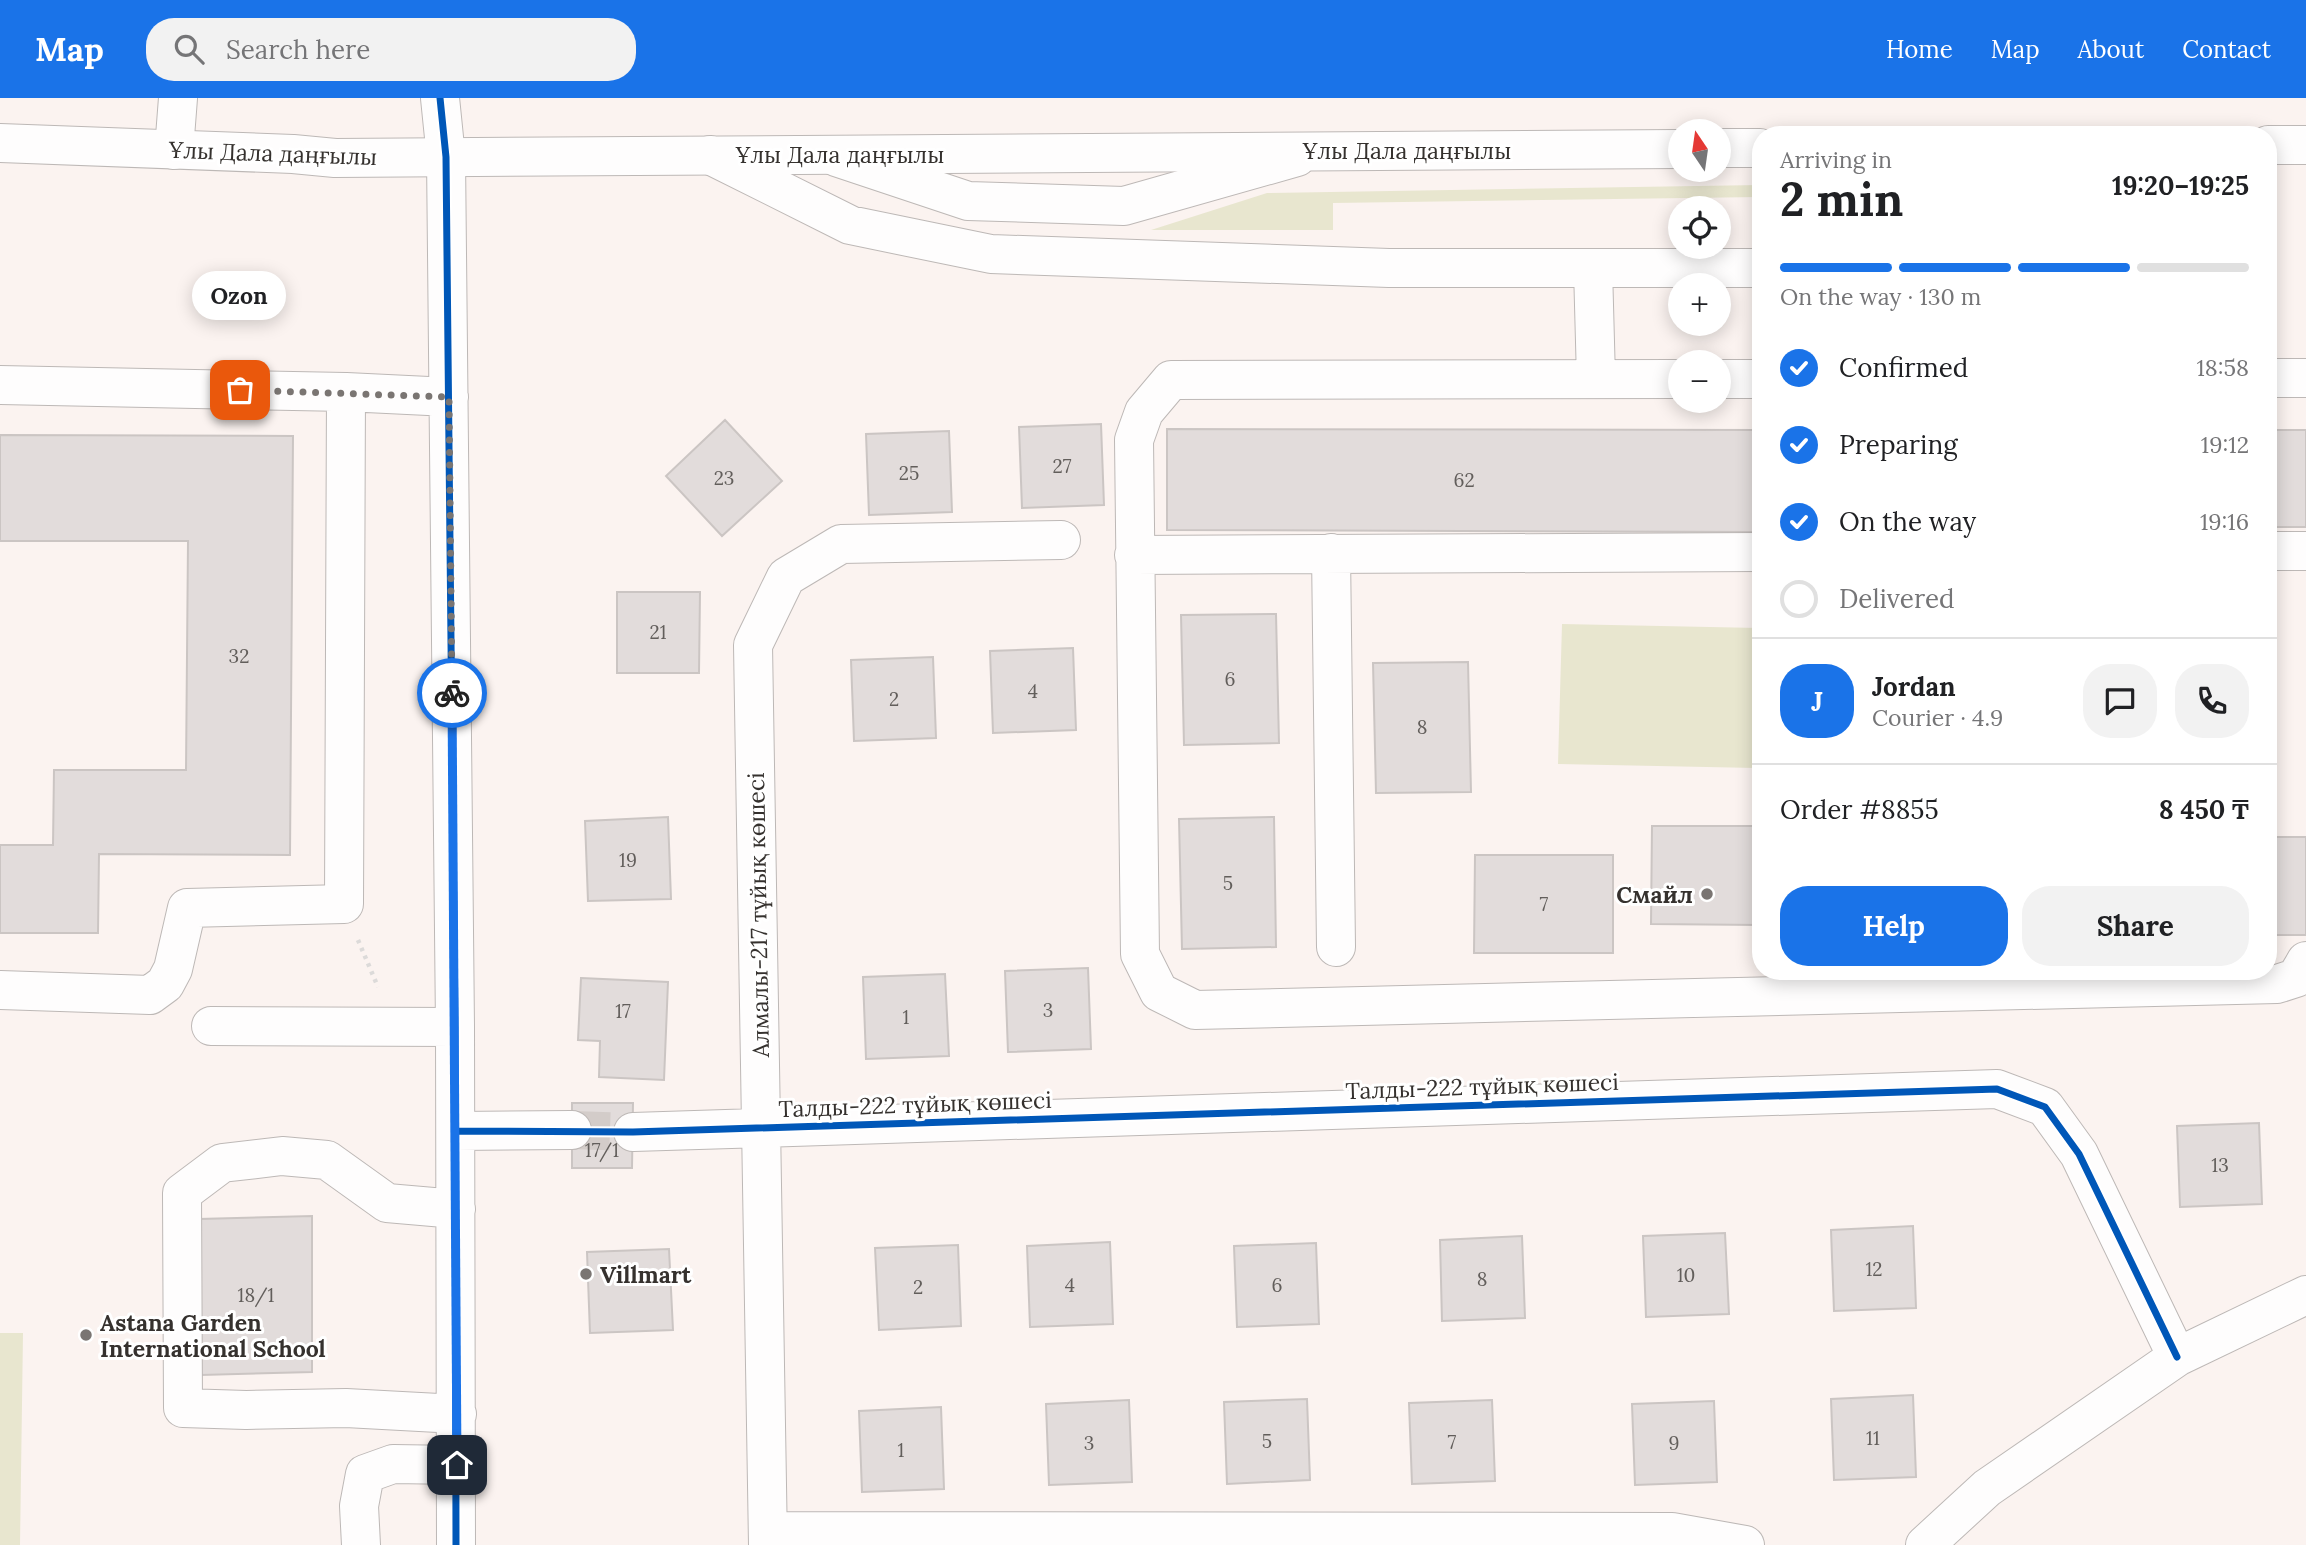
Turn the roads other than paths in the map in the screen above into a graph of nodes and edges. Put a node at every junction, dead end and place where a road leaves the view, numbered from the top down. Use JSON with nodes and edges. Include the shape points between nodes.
{"nodes":[{"id":1,"x":178,"y":98,"type":"edge"},
{"id":2,"x":440,"y":98,"type":"edge"},
{"id":3,"x":2277,"y":145,"type":"edge"},
{"id":4,"x":2306,"y":145,"type":"edge"},
{"id":5,"x":10,"y":147,"type":"edge"},
{"id":6,"x":1731,"y":148,"type":"edge"},
{"id":7,"x":1752,"y":148,"type":"edge"},
{"id":8,"x":1668,"y":149,"type":"edge"},
{"id":9,"x":174,"y":150,"type":"junction"},
{"id":10,"x":1320,"y":151,"type":"junction"},
{"id":11,"x":827,"y":154,"type":"junction"},
{"id":12,"x":710,"y":155,"type":"junction"},
{"id":13,"x":446,"y":157,"type":"junction"},
{"id":14,"x":1593,"y":268,"type":"junction"},
{"id":15,"x":1752,"y":268,"type":"edge"},
{"id":16,"x":2277,"y":378,"type":"edge"},
{"id":17,"x":2306,"y":378,"type":"edge"},
{"id":18,"x":1596,"y":379,"type":"junction"},
{"id":19,"x":1668,"y":379,"type":"edge"},
{"id":20,"x":1731,"y":379,"type":"edge"},
{"id":21,"x":1752,"y":379,"type":"edge"},
{"id":22,"x":0,"y":385,"type":"edge"},
{"id":23,"x":346,"y":393,"type":"junction"},
{"id":24,"x":449,"y":397,"type":"junction"},
{"id":25,"x":1061,"y":540,"type":"dead end"},
{"id":26,"x":2277,"y":551,"type":"edge"},
{"id":27,"x":2306,"y":551,"type":"edge"},
{"id":28,"x":1752,"y":552,"type":"edge"},
{"id":29,"x":1331,"y":553,"type":"junction"},
{"id":30,"x":1134,"y":555,"type":"junction"},
{"id":31,"x":1336,"y":947,"type":"dead end"},
{"id":32,"x":2306,"y":961,"type":"edge"},
{"id":33,"x":0,"y":990,"type":"edge"},
{"id":34,"x":211,"y":1026,"type":"dead end"},
{"id":35,"x":455,"y":1027,"type":"junction"},
{"id":36,"x":762,"y":1128,"type":"junction"},
{"id":37,"x":572,"y":1130,"type":"tunnel mouth"},
{"id":38,"x":456,"y":1131,"type":"junction"},
{"id":39,"x":633,"y":1132,"type":"tunnel mouth"},
{"id":40,"x":456,"y":1209,"type":"junction"},
{"id":41,"x":2306,"y":1295,"type":"edge"},
{"id":42,"x":2177,"y":1357,"type":"junction"},
{"id":43,"x":457,"y":1414,"type":"junction"},
{"id":44,"x":457,"y":1465,"type":"junction"},
{"id":45,"x":768,"y":1538,"type":"edge"},
{"id":46,"x":361,"y":1545,"type":"edge"},
{"id":47,"x":456,"y":1545,"type":"edge"},
{"id":48,"x":1745,"y":1545,"type":"edge"},
{"id":49,"x":1925,"y":1545,"type":"edge"}],
"edges":[{"from":1,"to":9,"type":"street"},
{"from":2,"to":13,"type":"street"},
{"from":3,"to":4,"type":"street"},
{"from":5,"to":9,"type":"street","name":"Ұлы Дала даңғылы"},
{"from":6,"to":7,"type":"street"},
{"from":8,"to":10,"type":"street","name":"Ұлы Дала даңғылы"},
{"from":9,"to":13,"type":"street","name":"Ұлы Дала даңғылы","via":[[335,158]]},
{"from":10,"to":11,"type":"street","name":"Ұлы Дала даңғылы"},
{"from":10,"to":11,"type":"street","via":[[1124,206],[968,201]]},
{"from":11,"to":12,"type":"street","name":"Ұлы Дала даңғылы"},
{"from":12,"to":13,"type":"street","name":"Ұлы Дала даңғылы"},
{"from":12,"to":14,"type":"street","via":[[850,225],[991,254],[1389,268]]},
{"from":13,"to":24,"type":"street"},
{"from":14,"to":15,"type":"street"},
{"from":14,"to":18,"type":"street"},
{"from":16,"to":17,"type":"street"},
{"from":18,"to":19,"type":"street"},
{"from":18,"to":30,"type":"street","via":[[1171,380],[1144,412],[1134,440]]},
{"from":20,"to":21,"type":"street"},
{"from":22,"to":23,"type":"street"},
{"from":23,"to":24,"type":"street"},
{"from":23,"to":33,"type":"street","via":[[344,904],[187,908],[173,969],[150,995]]},
{"from":24,"to":35,"type":"street"},
{"from":25,"to":36,"type":"street","name":"Алмалы-217 тұйық көшесі","via":[[841,544],[786,577],[753,645]]},
{"from":26,"to":27,"type":"street"},
{"from":28,"to":29,"type":"street"},
{"from":29,"to":30,"type":"street"},
{"from":29,"to":31,"type":"street"},
{"from":30,"to":32,"type":"street","via":[[1140,954],[1159,992],[1195,1010],[2277,984],[2296,978]]},
{"from":34,"to":35,"type":"street"},
{"from":35,"to":38,"type":"street"},
{"from":36,"to":39,"type":"street","name":"Талды-222 тұйық көшесі"},
{"from":36,"to":42,"type":"street","name":"Талды-222 тұйық көшесі","via":[[1997,1089],[2045,1107],[2079,1154]]},
{"from":36,"to":45,"type":"street","name":"Алмалы-217 тұйық көшесі"},
{"from":37,"to":38,"type":"street"},
{"from":38,"to":40,"type":"street"},
{"from":40,"to":43,"type":"street"},
{"from":40,"to":43,"type":"street","via":[[387,1203],[327,1160],[282,1156],[222,1163],[183,1193],[183,1408],[346,1408]]},
{"from":41,"to":42,"type":"street"},
{"from":42,"to":49,"type":"street","via":[[1987,1488]]},
{"from":43,"to":44,"type":"street"},
{"from":44,"to":46,"type":"street","via":[[393,1464],[365,1474],[359,1506]]},
{"from":44,"to":47,"type":"street"},
{"from":45,"to":48,"type":"street","via":[[1672,1532]]}]}
